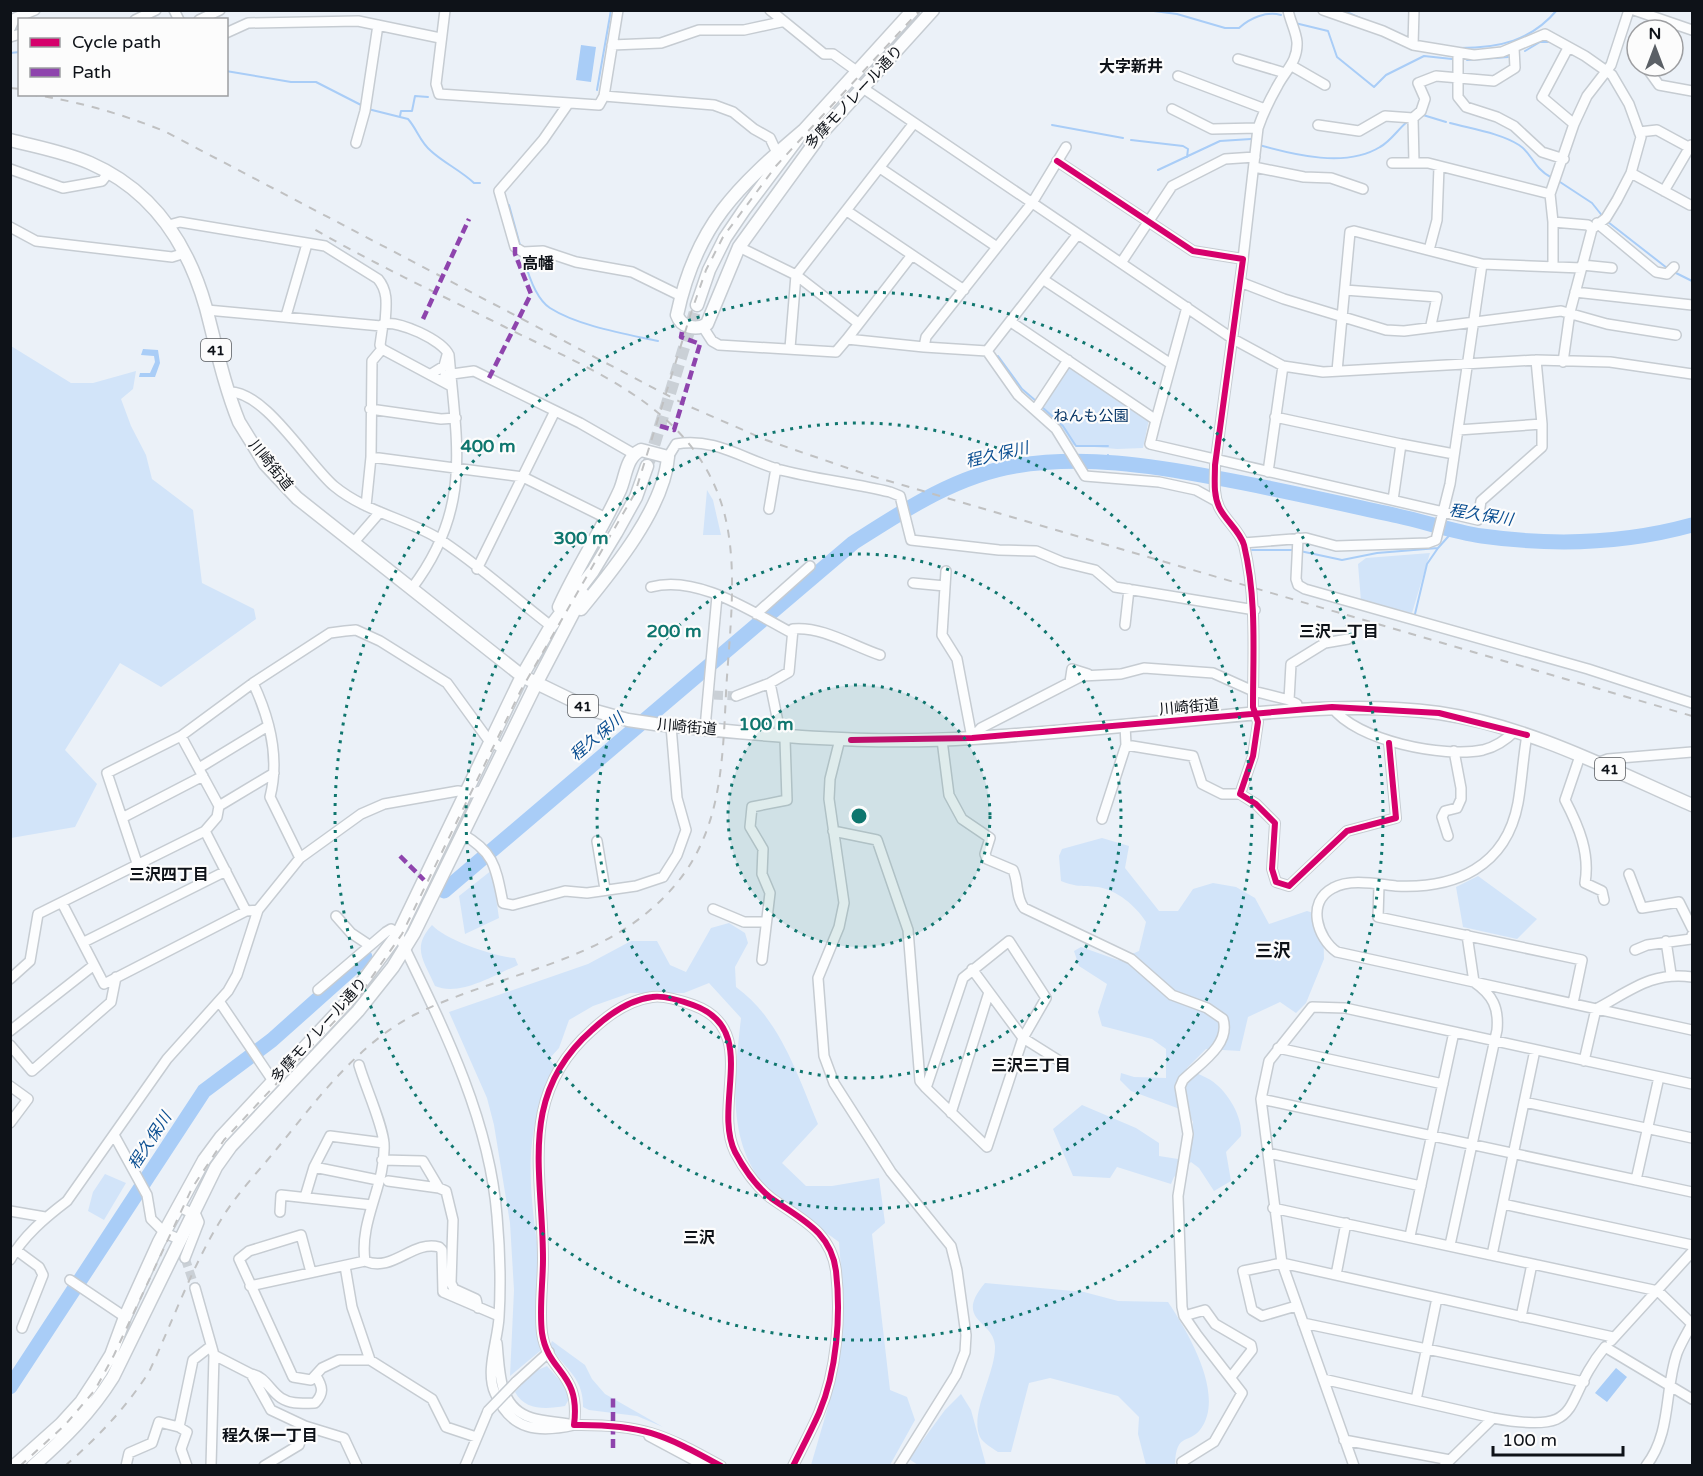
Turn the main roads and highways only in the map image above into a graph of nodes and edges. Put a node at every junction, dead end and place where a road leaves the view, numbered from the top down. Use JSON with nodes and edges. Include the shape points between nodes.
{"nodes":[{"id":1,"x":913,"y":10,"type":"edge"},
{"id":2,"x":933,"y":10,"type":"edge"},
{"id":3,"x":804,"y":130,"type":"junction"},
{"id":4,"x":10,"y":140,"type":"edge"},
{"id":5,"x":816,"y":141,"type":"junction"},
{"id":6,"x":770,"y":178,"type":"junction"},
{"id":7,"x":697,"y":305,"type":"tunnel mouth"},
{"id":8,"x":647,"y":466,"type":"tunnel mouth"},
{"id":9,"x":593,"y":571,"type":"junction"},
{"id":10,"x":551,"y":626,"type":"junction"},
{"id":11,"x":567,"y":626,"type":"junction"},
{"id":12,"x":522,"y":676,"type":"junction"},
{"id":13,"x":536,"y":684,"type":"junction"},
{"id":14,"x":1692,"y":805,"type":"edge"},
{"id":15,"x":14,"y":1466,"type":"edge"},
{"id":16,"x":33,"y":1466,"type":"edge"}],
"edges":[{"from":1,"to":3,"type":"main road","name":"多摩モノレール通り"},
{"from":2,"to":5,"type":"main road","name":"多摩モノレール通り"},
{"from":3,"to":5,"type":"main road","via":[[737,189],[718,215],[694,260],[676,315],[679,321],[695,328],[709,322],[739,247]]},
{"from":3,"to":6,"type":"main road","name":"多摩モノレール通り"},
{"from":4,"to":12,"type":"main road","name":"川崎街道","number":"41","via":[[70,156],[109,172],[143,196],[169,225],[185,253],[207,310],[228,392],[249,441],[277,477],[297,498]]},
{"from":5,"to":6,"type":"main road","name":"多摩モノレール通り"},
{"from":6,"to":7,"type":"main road","name":"多摩モノレール通り","via":[[725,238]]},
{"from":8,"to":9,"type":"main road","name":"多摩モノレール通り","via":[[636,497]]},
{"from":9,"to":10,"type":"main road","name":"多摩モノレール通り"},
{"from":9,"to":11,"type":"main road","name":"多摩モノレール通り"},
{"from":10,"to":11,"type":"main road","via":[[634,454],[646,450],[668,457],[652,506],[632,542]]},
{"from":10,"to":12,"type":"main road","name":"多摩モノレール通り"},
{"from":11,"to":13,"type":"main road","name":"多摩モノレール通り"},
{"from":12,"to":13,"type":"main road","name":"川崎街道","number":"41"},
{"from":12,"to":15,"type":"main road","name":"多摩モノレール通り","via":[[398,934],[348,1001],[220,1137],[165,1233],[111,1355],[81,1402]]},
{"from":13,"to":14,"type":"main road","name":"川崎街道","number":"41","via":[[592,710],[634,721],[840,740],[972,738],[1254,714],[1293,705],[1438,713],[1521,733]]},
{"from":13,"to":16,"type":"main road","name":"多摩モノレール通り","via":[[405,948],[357,1011],[231,1146],[192,1213],[123,1359],[103,1392],[74,1430]]}]}
